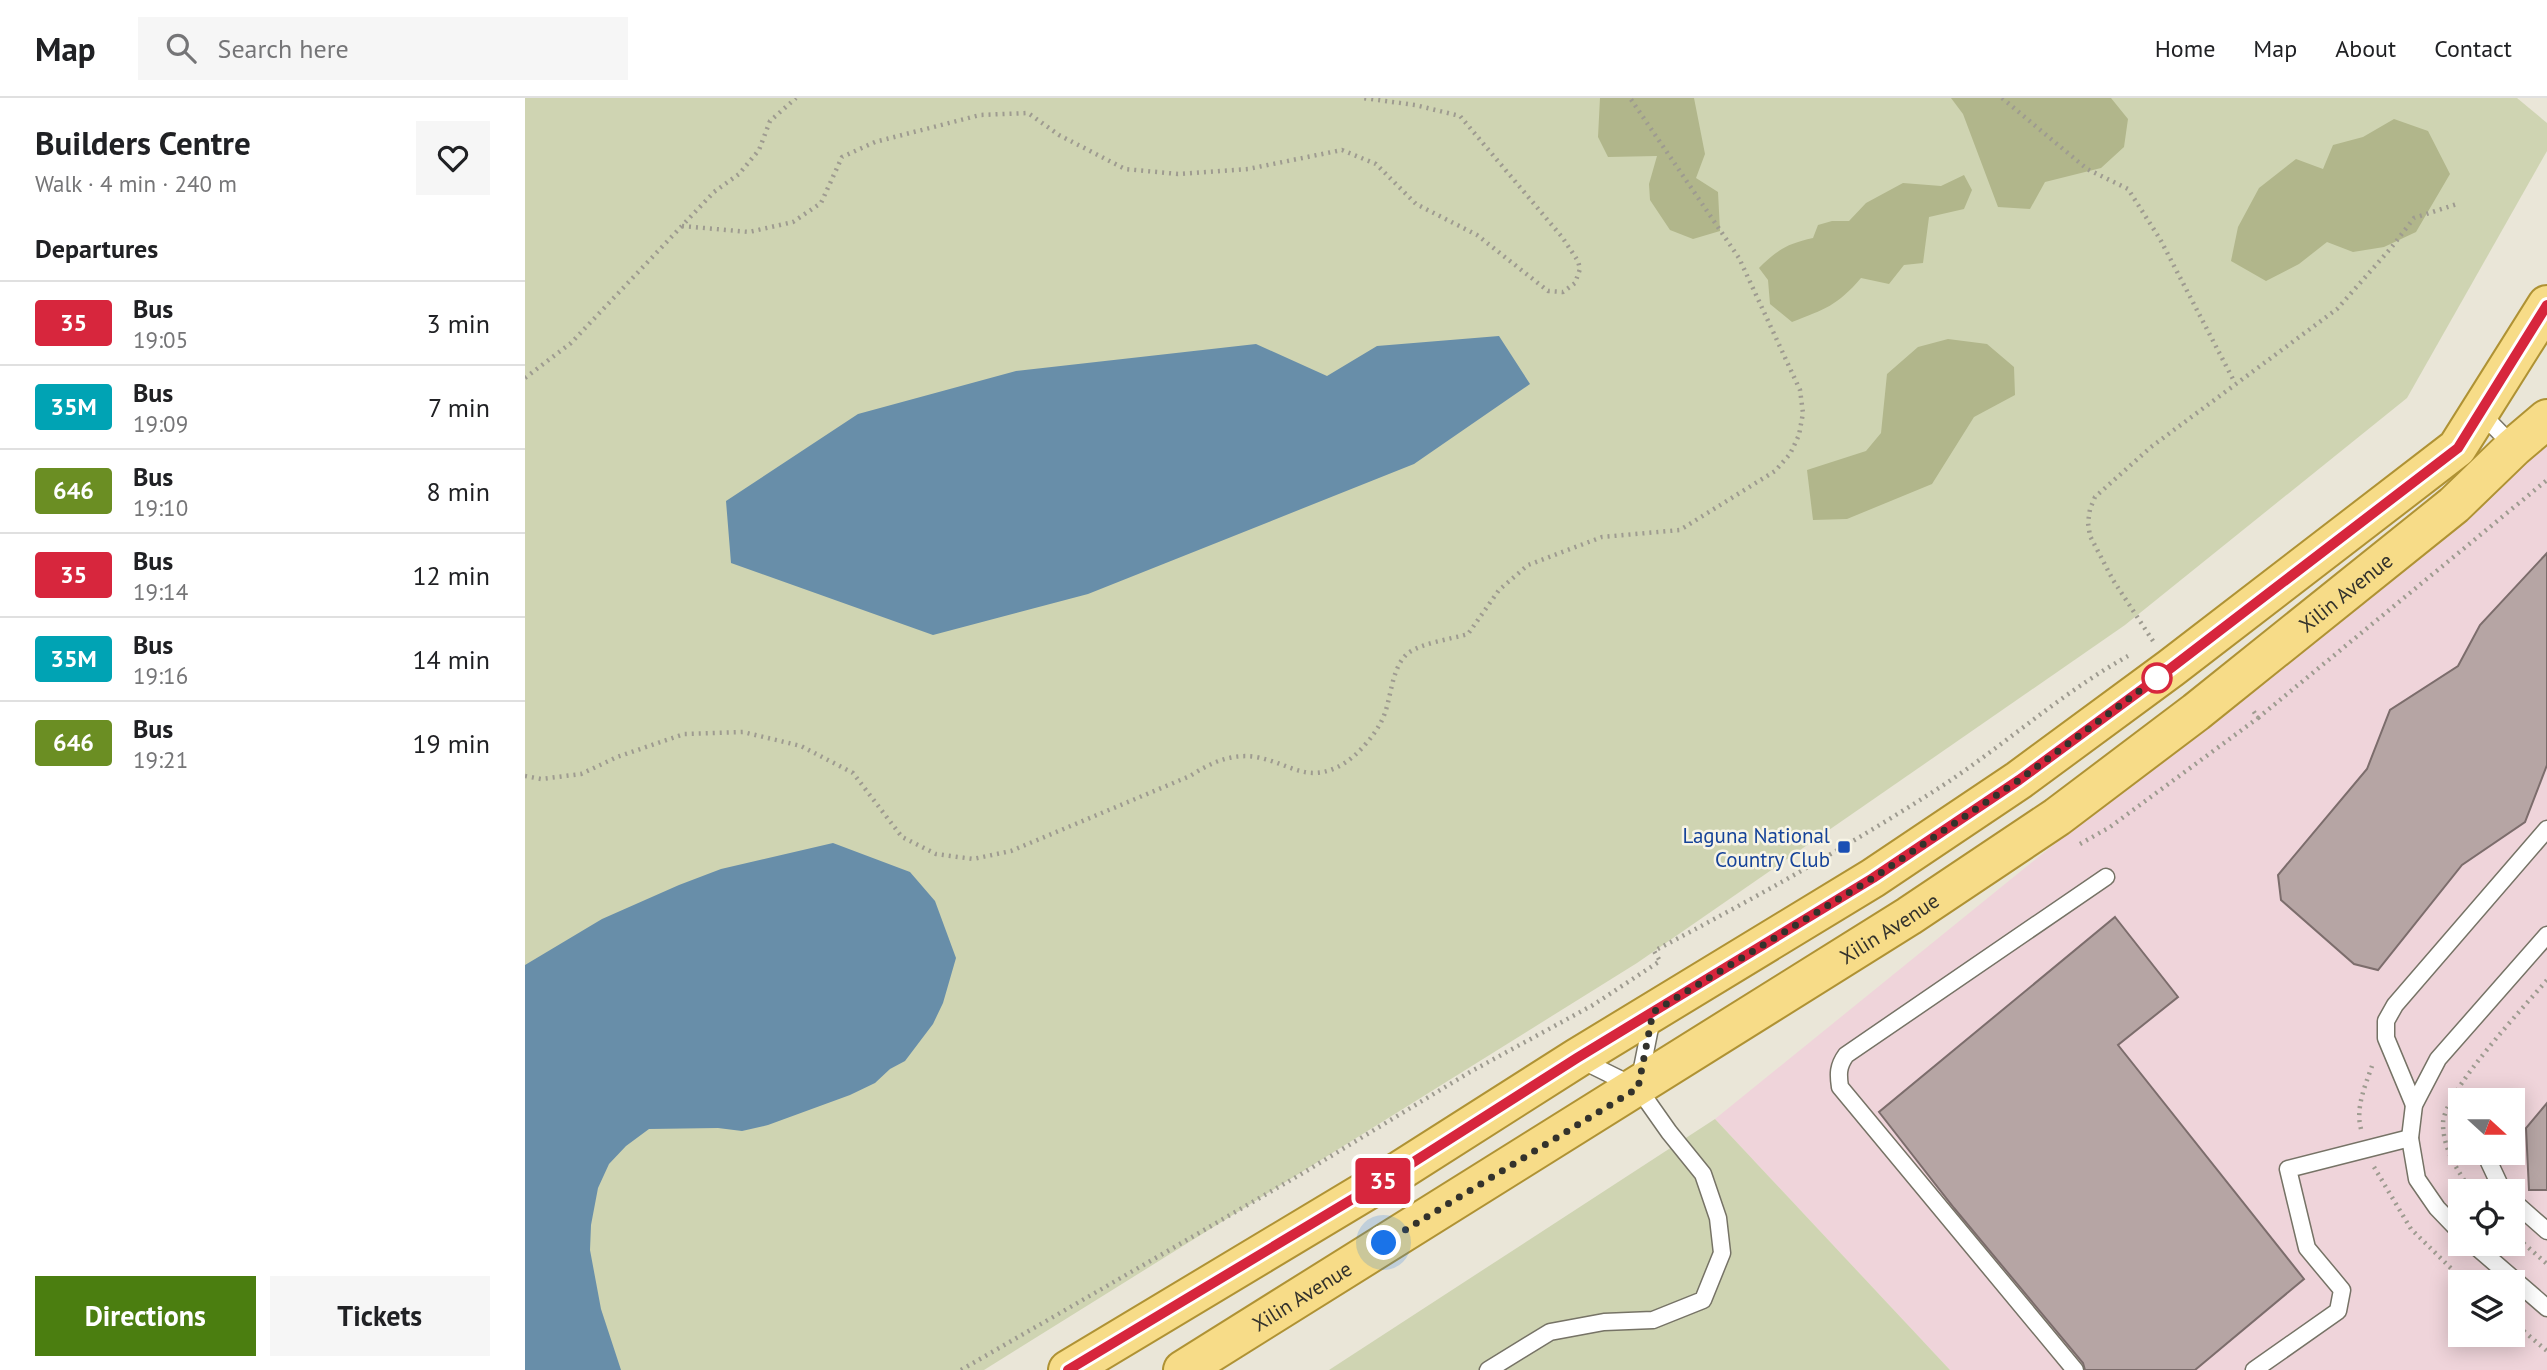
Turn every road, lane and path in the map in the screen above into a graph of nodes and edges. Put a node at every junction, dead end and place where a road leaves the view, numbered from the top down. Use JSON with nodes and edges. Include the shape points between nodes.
{"nodes":[{"id":1,"x":796,"y":98,"type":"edge"},
{"id":2,"x":1363,"y":98,"type":"edge"},
{"id":3,"x":1630,"y":98,"type":"edge"},
{"id":4,"x":2002,"y":98,"type":"edge"},
{"id":5,"x":2457,"y":204,"type":"dead end"},
{"id":6,"x":682,"y":226,"type":"junction"},
{"id":7,"x":2547,"y":305,"type":"edge"},
{"id":8,"x":525,"y":378,"type":"edge"},
{"id":9,"x":2235,"y":383,"type":"junction"},
{"id":10,"x":2481,"y":413,"type":"junction"},
{"id":11,"x":2547,"y":419,"type":"edge"},
{"id":12,"x":2514,"y":447,"type":"junction"},
{"id":13,"x":2547,"y":480,"type":"edge"},
{"id":14,"x":2155,"y":653,"type":"junction"},
{"id":15,"x":2131,"y":654,"type":"dead end"},
{"id":16,"x":2258,"y":718,"type":"dead end"},
{"id":17,"x":525,"y":776,"type":"edge"},
{"id":18,"x":2547,"y":829,"type":"edge"},
{"id":19,"x":2106,"y":877,"type":"dead end"},
{"id":20,"x":2547,"y":934,"type":"edge"},
{"id":21,"x":2547,"y":980,"type":"edge"},
{"id":22,"x":1653,"y":1012,"type":"junction"},
{"id":23,"x":1577,"y":1058,"type":"junction"},
{"id":24,"x":1638,"y":1088,"type":"junction"},
{"id":25,"x":2414,"y":1105,"type":"junction"},
{"id":26,"x":2410,"y":1138,"type":"junction"},
{"id":27,"x":2463,"y":1179,"type":"edge"},
{"id":28,"x":2525,"y":1212,"type":"edge"},
{"id":29,"x":2448,"y":1219,"type":"edge"},
{"id":30,"x":2547,"y":1231,"type":"edge"},
{"id":31,"x":2525,"y":1245,"type":"edge"},
{"id":32,"x":2487,"y":1256,"type":"edge"},
{"id":33,"x":2547,"y":1265,"type":"edge"},
{"id":34,"x":2547,"y":1308,"type":"edge"},
{"id":35,"x":2525,"y":1332,"type":"edge"},
{"id":36,"x":2547,"y":1351,"type":"edge"},
{"id":37,"x":961,"y":1370,"type":"edge"},
{"id":38,"x":1068,"y":1370,"type":"edge"},
{"id":39,"x":1183,"y":1370,"type":"edge"},
{"id":40,"x":1488,"y":1370,"type":"edge"},
{"id":41,"x":2075,"y":1370,"type":"edge"},
{"id":42,"x":2254,"y":1370,"type":"edge"}],
"edges":[{"from":1,"to":6,"type":"path","via":[[770,121],[759,150],[739,174],[714,191]]},
{"from":2,"to":6,"type":"path","via":[[1460,116],[1562,237],[1580,268],[1575,283],[1563,292],[1548,291],[1477,235],[1416,204],[1376,164],[1342,150],[1248,169],[1178,174],[1125,169],[1059,135],[1028,113],[980,115],[875,142],[842,157],[821,203],[793,222],[749,232]]},
{"from":3,"to":17,"type":"path","via":[[1739,258],[1800,390],[1803,413],[1799,435],[1775,471],[1680,530],[1602,537],[1528,565],[1499,590],[1468,634],[1407,654],[1382,720],[1345,763],[1310,773],[1254,757],[1231,757],[1011,851],[973,859],[936,854],[902,837],[853,773],[801,746],[744,732],[684,734],[581,774],[541,779]]},
{"from":4,"to":9,"type":"path","via":[[2087,169],[2128,189],[2160,239]]},
{"from":5,"to":9,"type":"path","via":[[2414,218],[2337,309]]},
{"from":6,"to":8,"type":"path","via":[[571,343]]},
{"from":7,"to":10,"type":"main road","name":"Xilin Avenue"},
{"from":9,"to":14,"type":"path","via":[[2151,447],[2095,497],[2090,509],[2090,536]]},
{"from":10,"to":12,"type":"lane"},
{"from":10,"to":14,"type":"main road","name":"Xilin Avenue","via":[[2458,448]]},
{"from":11,"to":12,"type":"main road","name":"Xilin Avenue"},
{"from":12,"to":24,"type":"main road","name":"Xilin Avenue","via":[[2444,513],[2057,817]]},
{"from":13,"to":16,"type":"path"},
{"from":14,"to":22,"type":"main road","name":"Xilin Avenue","via":[[2019,780],[1873,878]]},
{"from":15,"to":37,"type":"path","via":[[1867,833],[1654,951],[1661,961],[1593,1005]]},
{"from":18,"to":25,"type":"lane","via":[[2386,1021],[2386,1038]]},
{"from":19,"to":41,"type":"lane","via":[[1846,1055],[1838,1076],[1840,1087]]},
{"from":20,"to":25,"type":"lane","via":[[2438,1059]]},
{"from":21,"to":27,"type":"path","via":[[2463,1080],[2443,1122],[2451,1160]]},
{"from":22,"to":23,"type":"main road","name":"Xilin Avenue"},
{"from":22,"to":24,"type":"lane"},
{"from":23,"to":24,"type":"lane"},
{"from":23,"to":38,"type":"main road","name":"Xilin Avenue","via":[[1390,1177]]},
{"from":24,"to":39,"type":"main road","name":"Xilin Avenue"},
{"from":24,"to":40,"type":"lane","via":[[1703,1174],[1718,1218],[1722,1252],[1703,1300],[1653,1320],[1604,1322],[1550,1332]]},
{"from":25,"to":26,"type":"lane"},
{"from":26,"to":29,"type":"lane","via":[[2417,1179]]},
{"from":26,"to":42,"type":"lane","via":[[2288,1169],[2307,1248],[2342,1290],[2338,1311]]},
{"from":28,"to":30,"type":"lane"},
{"from":31,"to":33,"type":"path"},
{"from":32,"to":34,"type":"lane"},
{"from":35,"to":36,"type":"path"}]}
